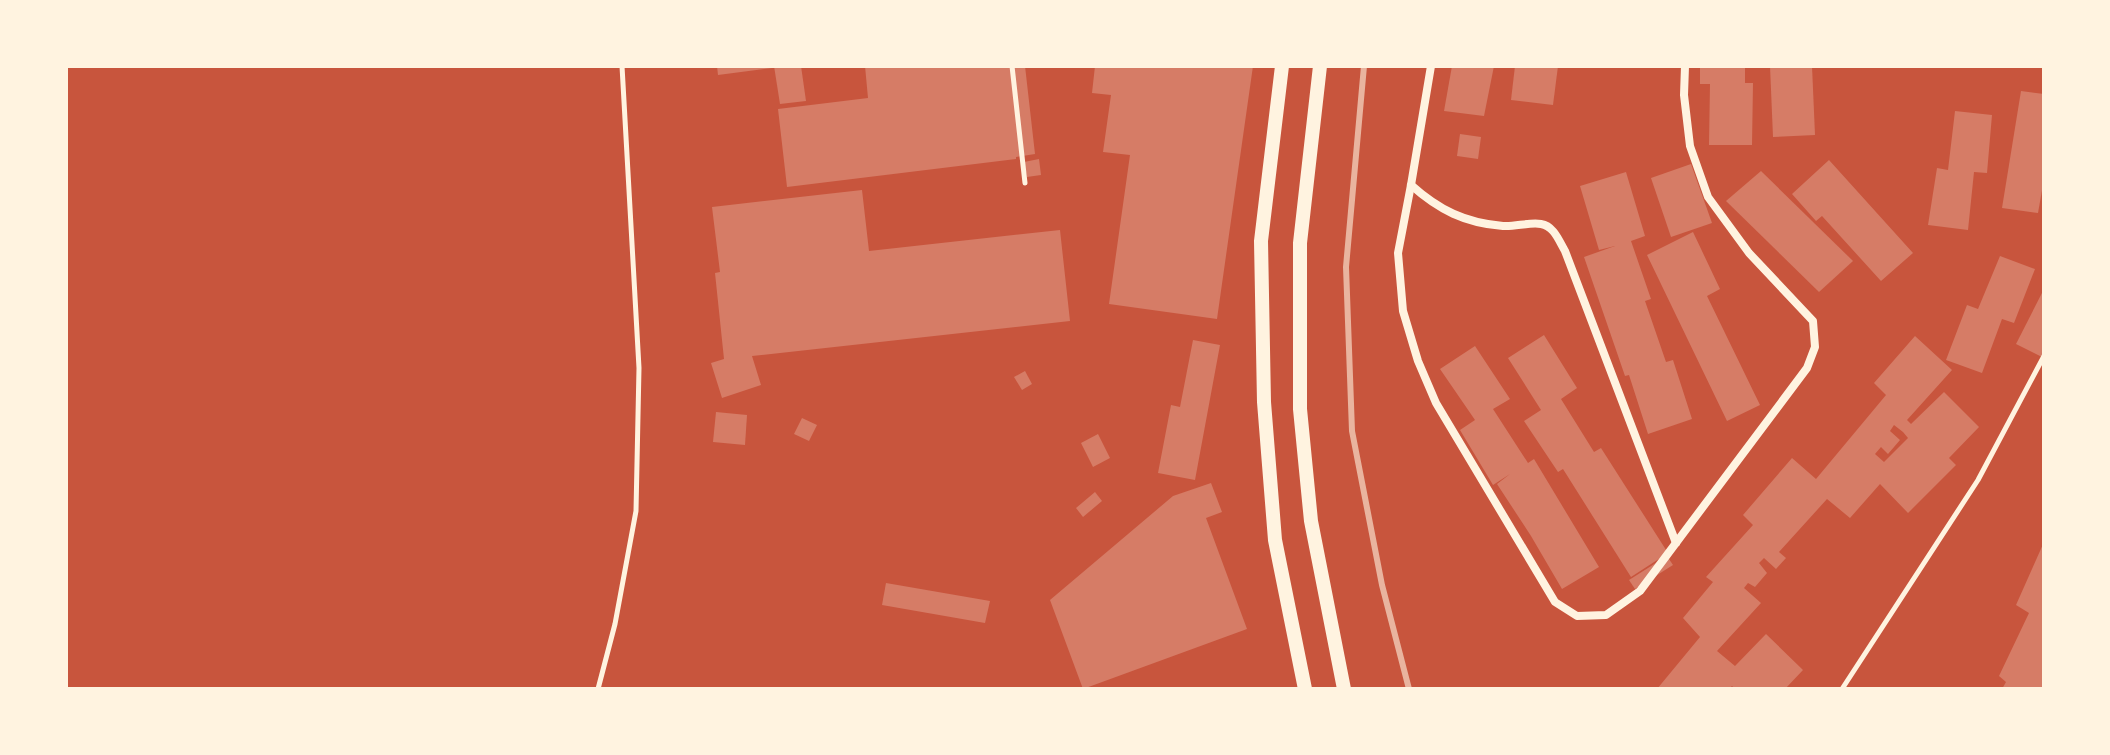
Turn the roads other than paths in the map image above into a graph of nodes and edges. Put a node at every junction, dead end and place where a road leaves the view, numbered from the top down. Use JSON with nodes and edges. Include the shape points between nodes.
{"nodes":[{"id":1,"x":622,"y":66,"type":"edge"},
{"id":2,"x":1012,"y":66,"type":"edge"},
{"id":3,"x":1282,"y":66,"type":"edge"},
{"id":4,"x":1320,"y":66,"type":"edge"},
{"id":5,"x":1431,"y":66,"type":"edge"},
{"id":6,"x":1685,"y":66,"type":"edge"},
{"id":7,"x":1025,"y":183,"type":"dead end"},
{"id":8,"x":1411,"y":185,"type":"junction"},
{"id":9,"x":2044,"y":356,"type":"edge"},
{"id":10,"x":1676,"y":543,"type":"junction"},
{"id":11,"x":598,"y":689,"type":"edge"},
{"id":12,"x":1305,"y":689,"type":"edge"},
{"id":13,"x":1344,"y":689,"type":"edge"},
{"id":14,"x":1842,"y":689,"type":"edge"}],
"edges":[{"from":1,"to":11,"type":"lane","via":[[639,368],[636,511]]},
{"from":2,"to":7,"type":"lane"},
{"from":3,"to":12,"type":"main road","via":[[1261,241],[1264,402],[1275,540]]},
{"from":4,"to":13,"type":"main road","via":[[1300,243],[1300,409],[1311,521]]},
{"from":5,"to":8,"type":"street"},
{"from":6,"to":10,"type":"street","via":[[1690,146],[1708,197],[1749,253],[1813,321],[1815,347],[1807,368]]},
{"from":8,"to":10,"type":"street","via":[[1449,213],[1473,221],[1504,227],[1541,224],[1554,231]]},
{"from":8,"to":10,"type":"street","via":[[1398,253],[1403,311],[1418,361],[1436,403],[1555,602],[1577,616],[1606,615],[1640,591]]},
{"from":9,"to":14,"type":"lane","via":[[1978,480]]}]}
